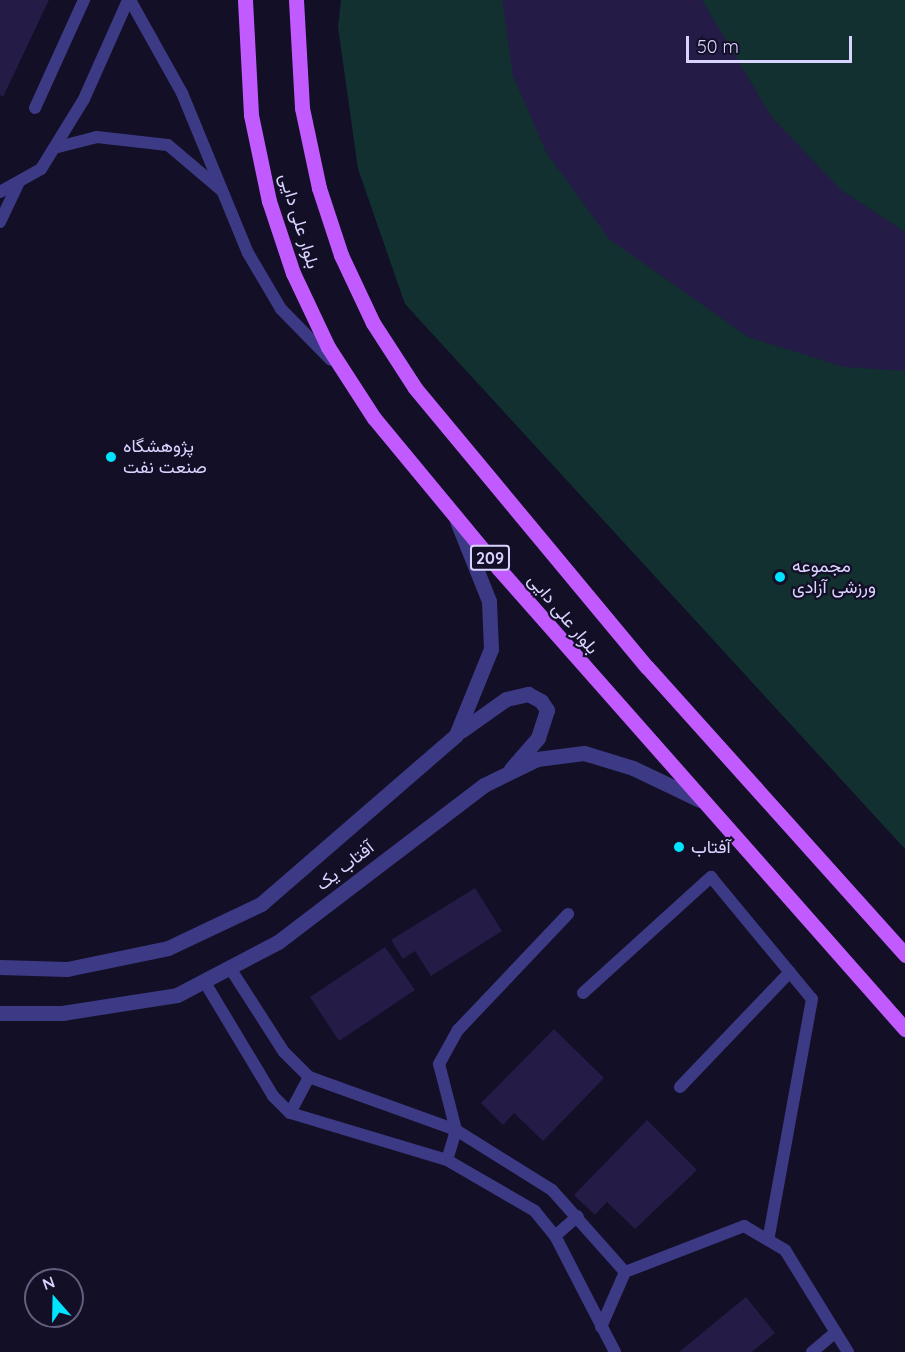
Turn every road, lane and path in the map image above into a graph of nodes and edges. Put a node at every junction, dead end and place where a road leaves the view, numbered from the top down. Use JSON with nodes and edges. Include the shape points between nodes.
{"nodes":[{"id":1,"x":84,"y":0,"type":"edge"},
{"id":2,"x":129,"y":0,"type":"edge"},
{"id":3,"x":245,"y":0,"type":"edge"},
{"id":4,"x":296,"y":0,"type":"edge"},
{"id":5,"x":35,"y":108,"type":"dead end"},
{"id":6,"x":54,"y":148,"type":"junction"},
{"id":7,"x":19,"y":182,"type":"junction"},
{"id":8,"x":222,"y":190,"type":"junction"},
{"id":9,"x":0,"y":192,"type":"edge"},
{"id":10,"x":0,"y":222,"type":"edge"},
{"id":11,"x":344,"y":373,"type":"junction"},
{"id":12,"x":455,"y":516,"type":"junction"},
{"id":13,"x":456,"y":735,"type":"junction"},
{"id":14,"x":507,"y":774,"type":"junction"},
{"id":15,"x":700,"y":800,"type":"junction"},
{"id":16,"x":568,"y":914,"type":"dead end"},
{"id":17,"x":905,"y":955,"type":"edge"},
{"id":18,"x":0,"y":967,"type":"edge"},
{"id":19,"x":230,"y":968,"type":"junction"},
{"id":20,"x":790,"y":972,"type":"junction"},
{"id":21,"x":204,"y":981,"type":"junction"},
{"id":22,"x":584,"y":993,"type":"dead end"},
{"id":23,"x":0,"y":1013,"type":"edge"},
{"id":24,"x":905,"y":1029,"type":"edge"},
{"id":25,"x":309,"y":1077,"type":"junction"},
{"id":26,"x":680,"y":1087,"type":"dead end"},
{"id":27,"x":290,"y":1113,"type":"junction"},
{"id":28,"x":456,"y":1130,"type":"junction"},
{"id":29,"x":447,"y":1160,"type":"junction"},
{"id":30,"x":578,"y":1216,"type":"junction"},
{"id":31,"x":555,"y":1236,"type":"junction"},
{"id":32,"x":768,"y":1240,"type":"junction"},
{"id":33,"x":626,"y":1272,"type":"junction"},
{"id":34,"x":601,"y":1327,"type":"junction"},
{"id":35,"x":836,"y":1332,"type":"junction"},
{"id":36,"x":615,"y":1352,"type":"edge"},
{"id":37,"x":812,"y":1352,"type":"edge"},
{"id":38,"x":848,"y":1352,"type":"edge"}],
"edges":[{"from":1,"to":5,"type":"lane"},
{"from":2,"to":6,"type":"lane","via":[[84,99]]},
{"from":2,"to":8,"type":"lane","via":[[182,93]]},
{"from":3,"to":11,"type":"main road","name":"بلوار علی دایی","number":"209","via":[[251,115],[269,201],[293,273]]},
{"from":4,"to":17,"type":"main road","name":"بلوار علی دایی","number":"209","via":[[302,108],[319,188],[341,255],[373,323],[415,388],[647,667]]},
{"from":6,"to":7,"type":"lane","via":[[41,169]]},
{"from":6,"to":8,"type":"lane","via":[[97,137],[168,146]]},
{"from":7,"to":9,"type":"lane"},
{"from":7,"to":10,"type":"lane"},
{"from":8,"to":11,"type":"lane","via":[[281,309]]},
{"from":11,"to":12,"type":"main road","name":"بلوار علی دایی","number":"209","via":[[374,418]]},
{"from":12,"to":13,"type":"street","name":"آفتاب یک","via":[[489,600],[491,649]]},
{"from":12,"to":15,"type":"main road","name":"بلوار علی دایی","number":"209"},
{"from":13,"to":14,"type":"street","via":[[506,699],[528,694],[541,701],[547,710],[538,738]]},
{"from":13,"to":18,"type":"street","name":"آفتاب یک","via":[[261,904],[168,948],[67,969]]},
{"from":14,"to":15,"type":"street","name":"آفتاب یک","via":[[537,759],[584,753],[633,768]]},
{"from":14,"to":19,"type":"street","name":"آفتاب یک","via":[[484,785],[278,942]]},
{"from":15,"to":24,"type":"main road","name":"بلوار علی دایی","number":"209"},
{"from":16,"to":28,"type":"lane","via":[[458,1030],[439,1064]]},
{"from":19,"to":21,"type":"street","name":"آفتاب یک"},
{"from":19,"to":25,"type":"lane","via":[[284,1052]]},
{"from":20,"to":22,"type":"lane","via":[[711,877]]},
{"from":20,"to":26,"type":"lane"},
{"from":20,"to":32,"type":"lane","via":[[812,999]]},
{"from":21,"to":23,"type":"street","name":"آفتاب یک","via":[[177,995],[62,1013]]},
{"from":21,"to":27,"type":"lane","via":[[273,1096]]},
{"from":25,"to":27,"type":"lane"},
{"from":25,"to":28,"type":"lane"},
{"from":27,"to":29,"type":"lane"},
{"from":28,"to":29,"type":"lane"},
{"from":28,"to":30,"type":"lane","via":[[552,1191]]},
{"from":29,"to":31,"type":"lane","via":[[535,1211]]},
{"from":30,"to":31,"type":"lane"},
{"from":30,"to":33,"type":"lane"},
{"from":31,"to":34,"type":"lane"},
{"from":32,"to":33,"type":"lane","via":[[744,1226]]},
{"from":32,"to":35,"type":"lane","via":[[785,1250]]},
{"from":33,"to":34,"type":"lane"},
{"from":34,"to":36,"type":"lane"},
{"from":35,"to":37,"type":"lane"},
{"from":35,"to":38,"type":"lane"}]}
